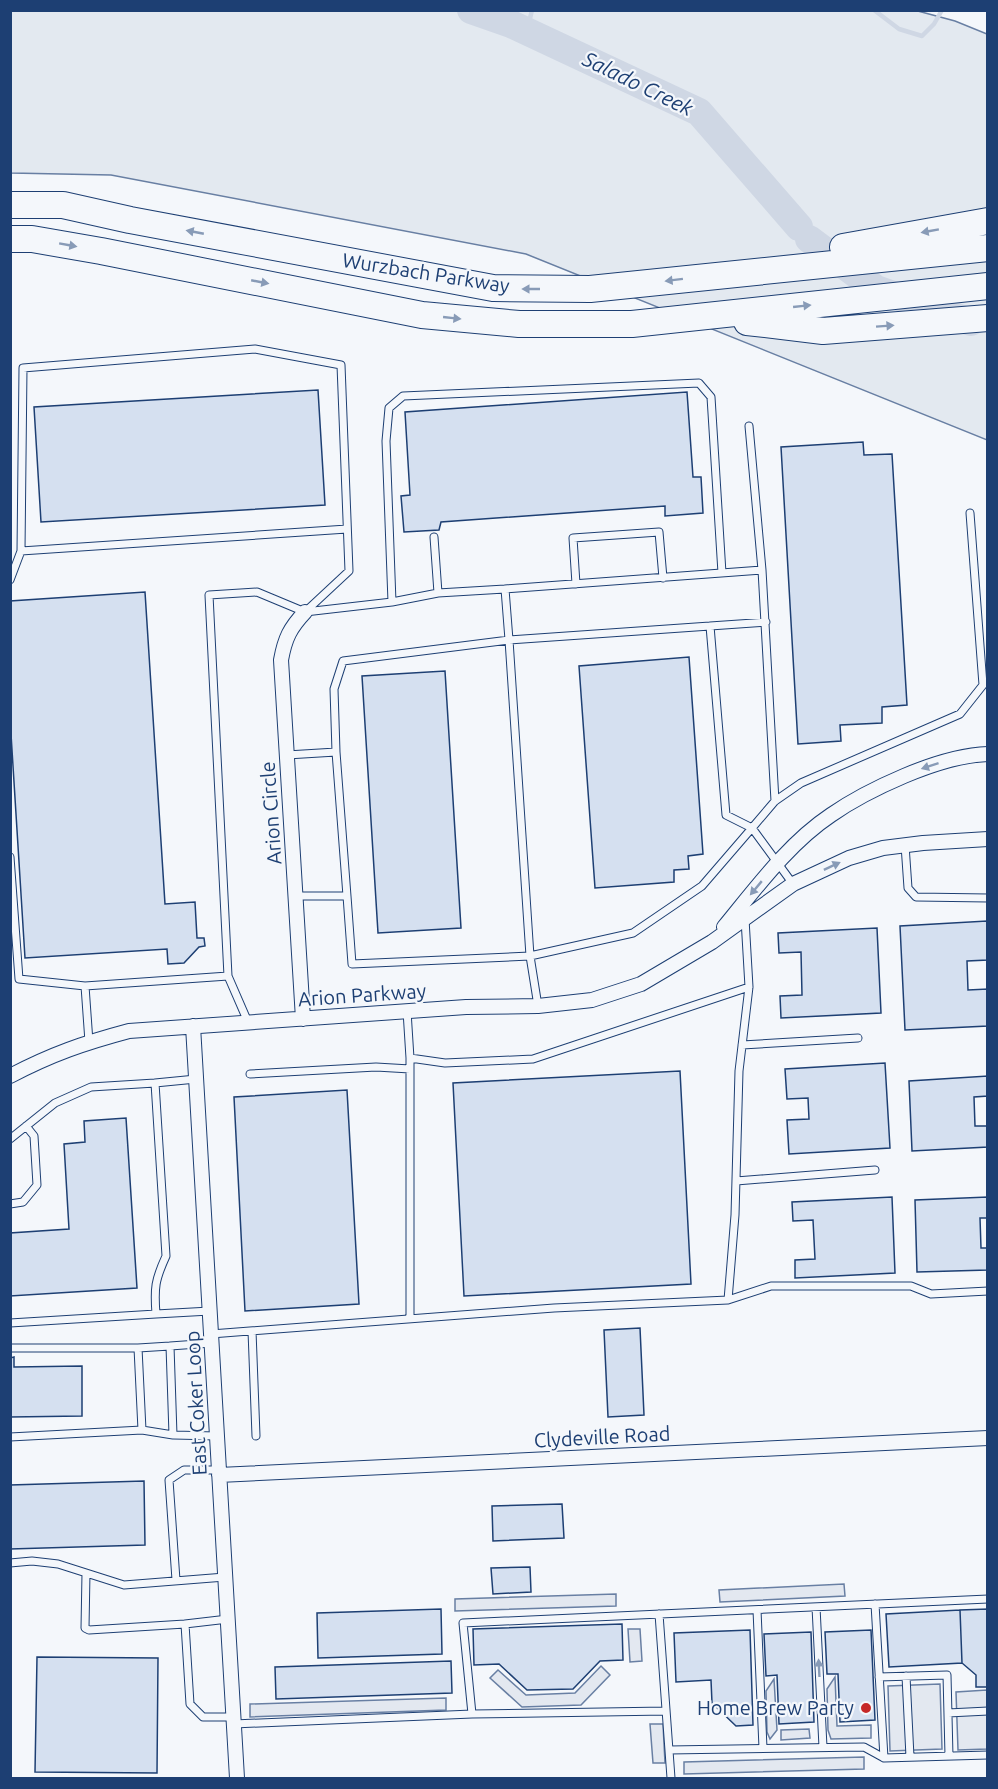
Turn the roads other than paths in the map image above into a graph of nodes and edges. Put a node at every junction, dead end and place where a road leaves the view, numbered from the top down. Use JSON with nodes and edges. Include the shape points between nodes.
{"nodes":[{"id":1,"x":10,"y":205,"type":"edge"},
{"id":2,"x":987,"y":221,"type":"edge"},
{"id":3,"x":10,"y":239,"type":"edge"},
{"id":4,"x":987,"y":248,"type":"edge"},
{"id":5,"x":732,"y":273,"type":"junction"},
{"id":6,"x":987,"y":286,"type":"edge"},
{"id":7,"x":702,"y":316,"type":"junction"},
{"id":8,"x":987,"y":318,"type":"edge"},
{"id":9,"x":749,"y":426,"type":"dead end"},
{"id":10,"x":970,"y":513,"type":"dead end"},
{"id":11,"x":347,"y":529,"type":"junction"},
{"id":12,"x":434,"y":537,"type":"dead end"},
{"id":13,"x":21,"y":551,"type":"junction"},
{"id":14,"x":762,"y":570,"type":"junction"},
{"id":15,"x":722,"y":573,"type":"junction"},
{"id":16,"x":663,"y":578,"type":"junction"},
{"id":17,"x":10,"y":580,"type":"edge"},
{"id":18,"x":576,"y":584,"type":"junction"},
{"id":19,"x":505,"y":589,"type":"junction"},
{"id":20,"x":438,"y":593,"type":"junction"},
{"id":21,"x":392,"y":602,"type":"junction"},
{"id":22,"x":305,"y":612,"type":"junction"},
{"id":23,"x":765,"y":622,"type":"junction"},
{"id":24,"x":710,"y":626,"type":"junction"},
{"id":25,"x":509,"y":640,"type":"junction"},
{"id":26,"x":985,"y":685,"type":"edge"},
{"id":27,"x":336,"y":752,"type":"junction"},
{"id":28,"x":987,"y":754,"type":"edge"},
{"id":29,"x":287,"y":755,"type":"junction"},
{"id":30,"x":775,"y":801,"type":"junction"},
{"id":31,"x":752,"y":828,"type":"junction"},
{"id":32,"x":987,"y":839,"type":"edge"},
{"id":33,"x":905,"y":845,"type":"junction"},
{"id":34,"x":10,"y":857,"type":"edge"},
{"id":35,"x":777,"y":865,"type":"junction"},
{"id":36,"x":793,"y":884,"type":"junction"},
{"id":37,"x":296,"y":896,"type":"junction"},
{"id":38,"x":346,"y":896,"type":"junction"},
{"id":39,"x":987,"y":897,"type":"edge"},
{"id":40,"x":745,"y":919,"type":"junction"},
{"id":41,"x":712,"y":942,"type":"junction"},
{"id":42,"x":530,"y":956,"type":"junction"},
{"id":43,"x":228,"y":976,"type":"junction"},
{"id":44,"x":85,"y":986,"type":"junction"},
{"id":45,"x":749,"y":987,"type":"junction"},
{"id":46,"x":538,"y":1006,"type":"junction"},
{"id":47,"x":407,"y":1011,"type":"junction"},
{"id":48,"x":303,"y":1019,"type":"junction"},
{"id":49,"x":248,"y":1022,"type":"junction"},
{"id":50,"x":193,"y":1026,"type":"junction"},
{"id":51,"x":858,"y":1038,"type":"dead end"},
{"id":52,"x":89,"y":1042,"type":"junction"},
{"id":53,"x":742,"y":1045,"type":"junction"},
{"id":54,"x":410,"y":1058,"type":"junction"},
{"id":55,"x":411,"y":1069,"type":"junction"},
{"id":56,"x":250,"y":1074,"type":"dead end"},
{"id":57,"x":10,"y":1076,"type":"edge"},
{"id":58,"x":196,"y":1079,"type":"junction"},
{"id":59,"x":155,"y":1083,"type":"junction"},
{"id":60,"x":26,"y":1126,"type":"junction"},
{"id":61,"x":10,"y":1139,"type":"edge"},
{"id":62,"x":875,"y":1170,"type":"dead end"},
{"id":63,"x":736,"y":1181,"type":"junction"},
{"id":64,"x":10,"y":1204,"type":"edge"},
{"id":65,"x":987,"y":1291,"type":"edge"},
{"id":66,"x":728,"y":1300,"type":"junction"},
{"id":67,"x":210,"y":1311,"type":"junction"},
{"id":68,"x":156,"y":1314,"type":"junction"},
{"id":69,"x":410,"y":1318,"type":"junction"},
{"id":70,"x":10,"y":1323,"type":"edge"},
{"id":71,"x":252,"y":1330,"type":"junction"},
{"id":72,"x":211,"y":1339,"type":"junction"},
{"id":73,"x":170,"y":1346,"type":"junction"},
{"id":74,"x":10,"y":1348,"type":"edge"},
{"id":75,"x":138,"y":1348,"type":"junction"},
{"id":76,"x":142,"y":1430,"type":"junction"},
{"id":77,"x":173,"y":1435,"type":"junction"},
{"id":78,"x":217,"y":1436,"type":"junction"},
{"id":79,"x":256,"y":1436,"type":"dead end"},
{"id":80,"x":10,"y":1437,"type":"edge"},
{"id":81,"x":987,"y":1438,"type":"edge"},
{"id":82,"x":219,"y":1472,"type":"junction"},
{"id":83,"x":10,"y":1563,"type":"edge"},
{"id":84,"x":86,"y":1574,"type":"junction"},
{"id":85,"x":225,"y":1577,"type":"junction"},
{"id":86,"x":176,"y":1580,"type":"junction"},
{"id":87,"x":987,"y":1599,"type":"edge"},
{"id":88,"x":875,"y":1604,"type":"junction"},
{"id":89,"x":816,"y":1607,"type":"junction"},
{"id":90,"x":757,"y":1610,"type":"junction"},
{"id":91,"x":659,"y":1614,"type":"junction"},
{"id":92,"x":228,"y":1619,"type":"junction"},
{"id":93,"x":185,"y":1624,"type":"junction"},
{"id":94,"x":906,"y":1676,"type":"junction"},
{"id":95,"x":879,"y":1677,"type":"junction"},
{"id":96,"x":666,"y":1711,"type":"junction"},
{"id":97,"x":987,"y":1711,"type":"edge"},
{"id":98,"x":948,"y":1713,"type":"junction"},
{"id":99,"x":472,"y":1714,"type":"junction"},
{"id":100,"x":233,"y":1720,"type":"junction"},
{"id":101,"x":823,"y":1747,"type":"junction"},
{"id":102,"x":763,"y":1748,"type":"junction"},
{"id":103,"x":669,"y":1750,"type":"junction"},
{"id":104,"x":987,"y":1755,"type":"edge"},
{"id":105,"x":949,"y":1756,"type":"junction"},
{"id":106,"x":910,"y":1757,"type":"junction"},
{"id":107,"x":884,"y":1758,"type":"junction"},
{"id":108,"x":237,"y":1779,"type":"edge"},
{"id":109,"x":671,"y":1779,"type":"edge"}],
"edges":[{"from":5,"to":1,"type":"highway","name":"Wurzbach Parkway","one_way":true,"via":[[590,289],[493,288],[63,205]]},
{"from":2,"to":5,"type":"highway","one_way":true,"via":[[837,248]]},
{"from":3,"to":7,"type":"highway","name":"Wurzbach Parkway","one_way":true,"via":[[101,251],[422,315],[519,324],[632,324]]},
{"from":4,"to":5,"type":"highway","name":"Wurzbach Parkway"},
{"from":7,"to":6,"type":"highway","name":"Wurzbach Parkway","one_way":true},
{"from":7,"to":8,"type":"highway","one_way":true,"via":[[823,331]]},
{"from":9,"to":14,"type":"lane"},
{"from":10,"to":26,"type":"lane"},
{"from":11,"to":13,"type":"lane"},
{"from":11,"to":13,"type":"lane","via":[[341,365],[255,349],[22,368]]},
{"from":11,"to":22,"type":"lane","via":[[348,571]]},
{"from":12,"to":20,"type":"lane"},
{"from":13,"to":17,"type":"lane"},
{"from":14,"to":15,"type":"lane"},
{"from":14,"to":23,"type":"lane"},
{"from":15,"to":16,"type":"lane"},
{"from":15,"to":21,"type":"lane","via":[[711,397],[699,383],[403,396],[389,408],[386,441]]},
{"from":16,"to":18,"type":"lane"},
{"from":16,"to":18,"type":"lane","via":[[659,532],[573,538]]},
{"from":18,"to":19,"type":"lane"},
{"from":19,"to":20,"type":"lane"},
{"from":19,"to":25,"type":"lane"},
{"from":20,"to":21,"type":"lane"},
{"from":21,"to":22,"type":"lane"},
{"from":22,"to":29,"type":"street","name":"Arion Circle","via":[[284,641],[281,660]]},
{"from":22,"to":43,"type":"lane","via":[[257,592],[209,595]]},
{"from":23,"to":24,"type":"lane"},
{"from":23,"to":30,"type":"lane"},
{"from":24,"to":25,"type":"lane"},
{"from":24,"to":31,"type":"lane","via":[[726,815]]},
{"from":25,"to":27,"type":"lane","via":[[344,661],[334,689]]},
{"from":25,"to":42,"type":"lane"},
{"from":26,"to":30,"type":"lane","via":[[960,714],[801,783]]},
{"from":27,"to":29,"type":"lane"},
{"from":27,"to":38,"type":"lane"},
{"from":28,"to":35,"type":"street","name":"Arion Parkway","one_way":true,"via":[[932,764],[873,789],[830,816]]},
{"from":29,"to":37,"type":"street","name":"Arion Circle"},
{"from":30,"to":31,"type":"lane"},
{"from":31,"to":35,"type":"lane"},
{"from":31,"to":42,"type":"lane","via":[[702,886],[633,933]]},
{"from":32,"to":33,"type":"street","name":"Arion Parkway"},
{"from":36,"to":33,"type":"street","name":"Arion Parkway","one_way":true,"via":[[849,858]]},
{"from":33,"to":39,"type":"lane","via":[[908,888],[916,897]]},
{"from":34,"to":44,"type":"lane","via":[[19,979]]},
{"from":35,"to":36,"type":"lane"},
{"from":35,"to":41,"type":"street","name":"Arion Parkway","one_way":true},
{"from":36,"to":40,"type":"street","name":"Arion Parkway"},
{"from":37,"to":38,"type":"lane"},
{"from":37,"to":48,"type":"street","name":"Arion Circle"},
{"from":38,"to":42,"type":"lane","via":[[352,964]]},
{"from":40,"to":41,"type":"street","name":"Arion Parkway"},
{"from":40,"to":45,"type":"lane"},
{"from":41,"to":46,"type":"street","name":"Arion Parkway","via":[[641,984],[592,1000]]},
{"from":42,"to":46,"type":"lane"},
{"from":43,"to":44,"type":"lane"},
{"from":43,"to":49,"type":"lane"},
{"from":44,"to":52,"type":"lane"},
{"from":45,"to":53,"type":"lane"},
{"from":45,"to":54,"type":"lane","via":[[533,1059],[445,1063]]},
{"from":46,"to":47,"type":"street","name":"Arion Parkway"},
{"from":47,"to":48,"type":"street","name":"Arion Parkway"},
{"from":47,"to":54,"type":"lane"},
{"from":48,"to":49,"type":"street","name":"Arion Parkway"},
{"from":49,"to":50,"type":"street","name":"Arion Parkway"},
{"from":50,"to":52,"type":"street","name":"Arion Parkway","via":[[129,1031]]},
{"from":50,"to":58,"type":"street","name":"East Coker Loop"},
{"from":51,"to":53,"type":"lane"},
{"from":52,"to":57,"type":"street","name":"Arion Parkway"},
{"from":53,"to":63,"type":"lane"},
{"from":54,"to":55,"type":"lane"},
{"from":55,"to":56,"type":"lane","via":[[376,1067]]},
{"from":55,"to":69,"type":"lane"},
{"from":58,"to":59,"type":"lane"},
{"from":58,"to":67,"type":"street","name":"East Coker Loop"},
{"from":59,"to":60,"type":"lane","via":[[92,1087],[55,1103]]},
{"from":59,"to":68,"type":"lane","via":[[166,1256],[154,1288]]},
{"from":60,"to":61,"type":"lane"},
{"from":60,"to":64,"type":"lane","via":[[34,1136],[37,1185],[23,1202]]},
{"from":62,"to":63,"type":"lane"},
{"from":63,"to":66,"type":"lane"},
{"from":65,"to":66,"type":"lane","via":[[931,1294],[911,1286],[771,1286]]},
{"from":66,"to":69,"type":"lane"},
{"from":67,"to":68,"type":"lane"},
{"from":67,"to":72,"type":"street","name":"East Coker Loop"},
{"from":68,"to":70,"type":"lane"},
{"from":69,"to":71,"type":"lane"},
{"from":71,"to":72,"type":"lane"},
{"from":71,"to":79,"type":"lane"},
{"from":72,"to":73,"type":"lane"},
{"from":72,"to":78,"type":"street","name":"East Coker Loop"},
{"from":73,"to":75,"type":"lane"},
{"from":73,"to":77,"type":"lane"},
{"from":74,"to":75,"type":"lane"},
{"from":75,"to":76,"type":"lane"},
{"from":76,"to":77,"type":"lane"},
{"from":76,"to":80,"type":"lane"},
{"from":77,"to":78,"type":"lane"},
{"from":78,"to":82,"type":"street","name":"East Coker Loop"},
{"from":81,"to":82,"type":"street","name":"Clydeville Road"},
{"from":82,"to":85,"type":"street","name":"East Coker Loop"},
{"from":82,"to":86,"type":"lane","via":[[183,1470],[169,1480]]},
{"from":83,"to":84,"type":"lane","via":[[58,1564]]},
{"from":84,"to":86,"type":"lane","via":[[124,1585]]},
{"from":84,"to":93,"type":"lane","via":[[85,1628]]},
{"from":85,"to":86,"type":"lane"},
{"from":85,"to":92,"type":"street","name":"East Coker Loop"},
{"from":87,"to":88,"type":"lane"},
{"from":88,"to":89,"type":"lane"},
{"from":88,"to":95,"type":"lane"},
{"from":89,"to":90,"type":"lane"},
{"from":101,"to":89,"type":"lane","one_way":true},
{"from":90,"to":91,"type":"lane"},
{"from":90,"to":102,"type":"lane"},
{"from":91,"to":96,"type":"lane"},
{"from":91,"to":99,"type":"lane","via":[[463,1623]]},
{"from":92,"to":93,"type":"lane"},
{"from":92,"to":100,"type":"street","name":"East Coker Loop"},
{"from":93,"to":100,"type":"lane","via":[[190,1704],[204,1717]]},
{"from":94,"to":95,"type":"lane"},
{"from":94,"to":98,"type":"lane","via":[[947,1675]]},
{"from":94,"to":106,"type":"lane"},
{"from":95,"to":107,"type":"lane"},
{"from":96,"to":99,"type":"lane"},
{"from":96,"to":103,"type":"lane"},
{"from":97,"to":98,"type":"lane"},
{"from":98,"to":105,"type":"lane"},
{"from":99,"to":100,"type":"lane"},
{"from":100,"to":108,"type":"street","name":"East Coker Loop"},
{"from":101,"to":102,"type":"lane"},
{"from":101,"to":107,"type":"lane","via":[[864,1747]]},
{"from":102,"to":103,"type":"lane"},
{"from":103,"to":109,"type":"lane"},
{"from":104,"to":105,"type":"lane"},
{"from":105,"to":106,"type":"lane"},
{"from":106,"to":107,"type":"lane"}]}
